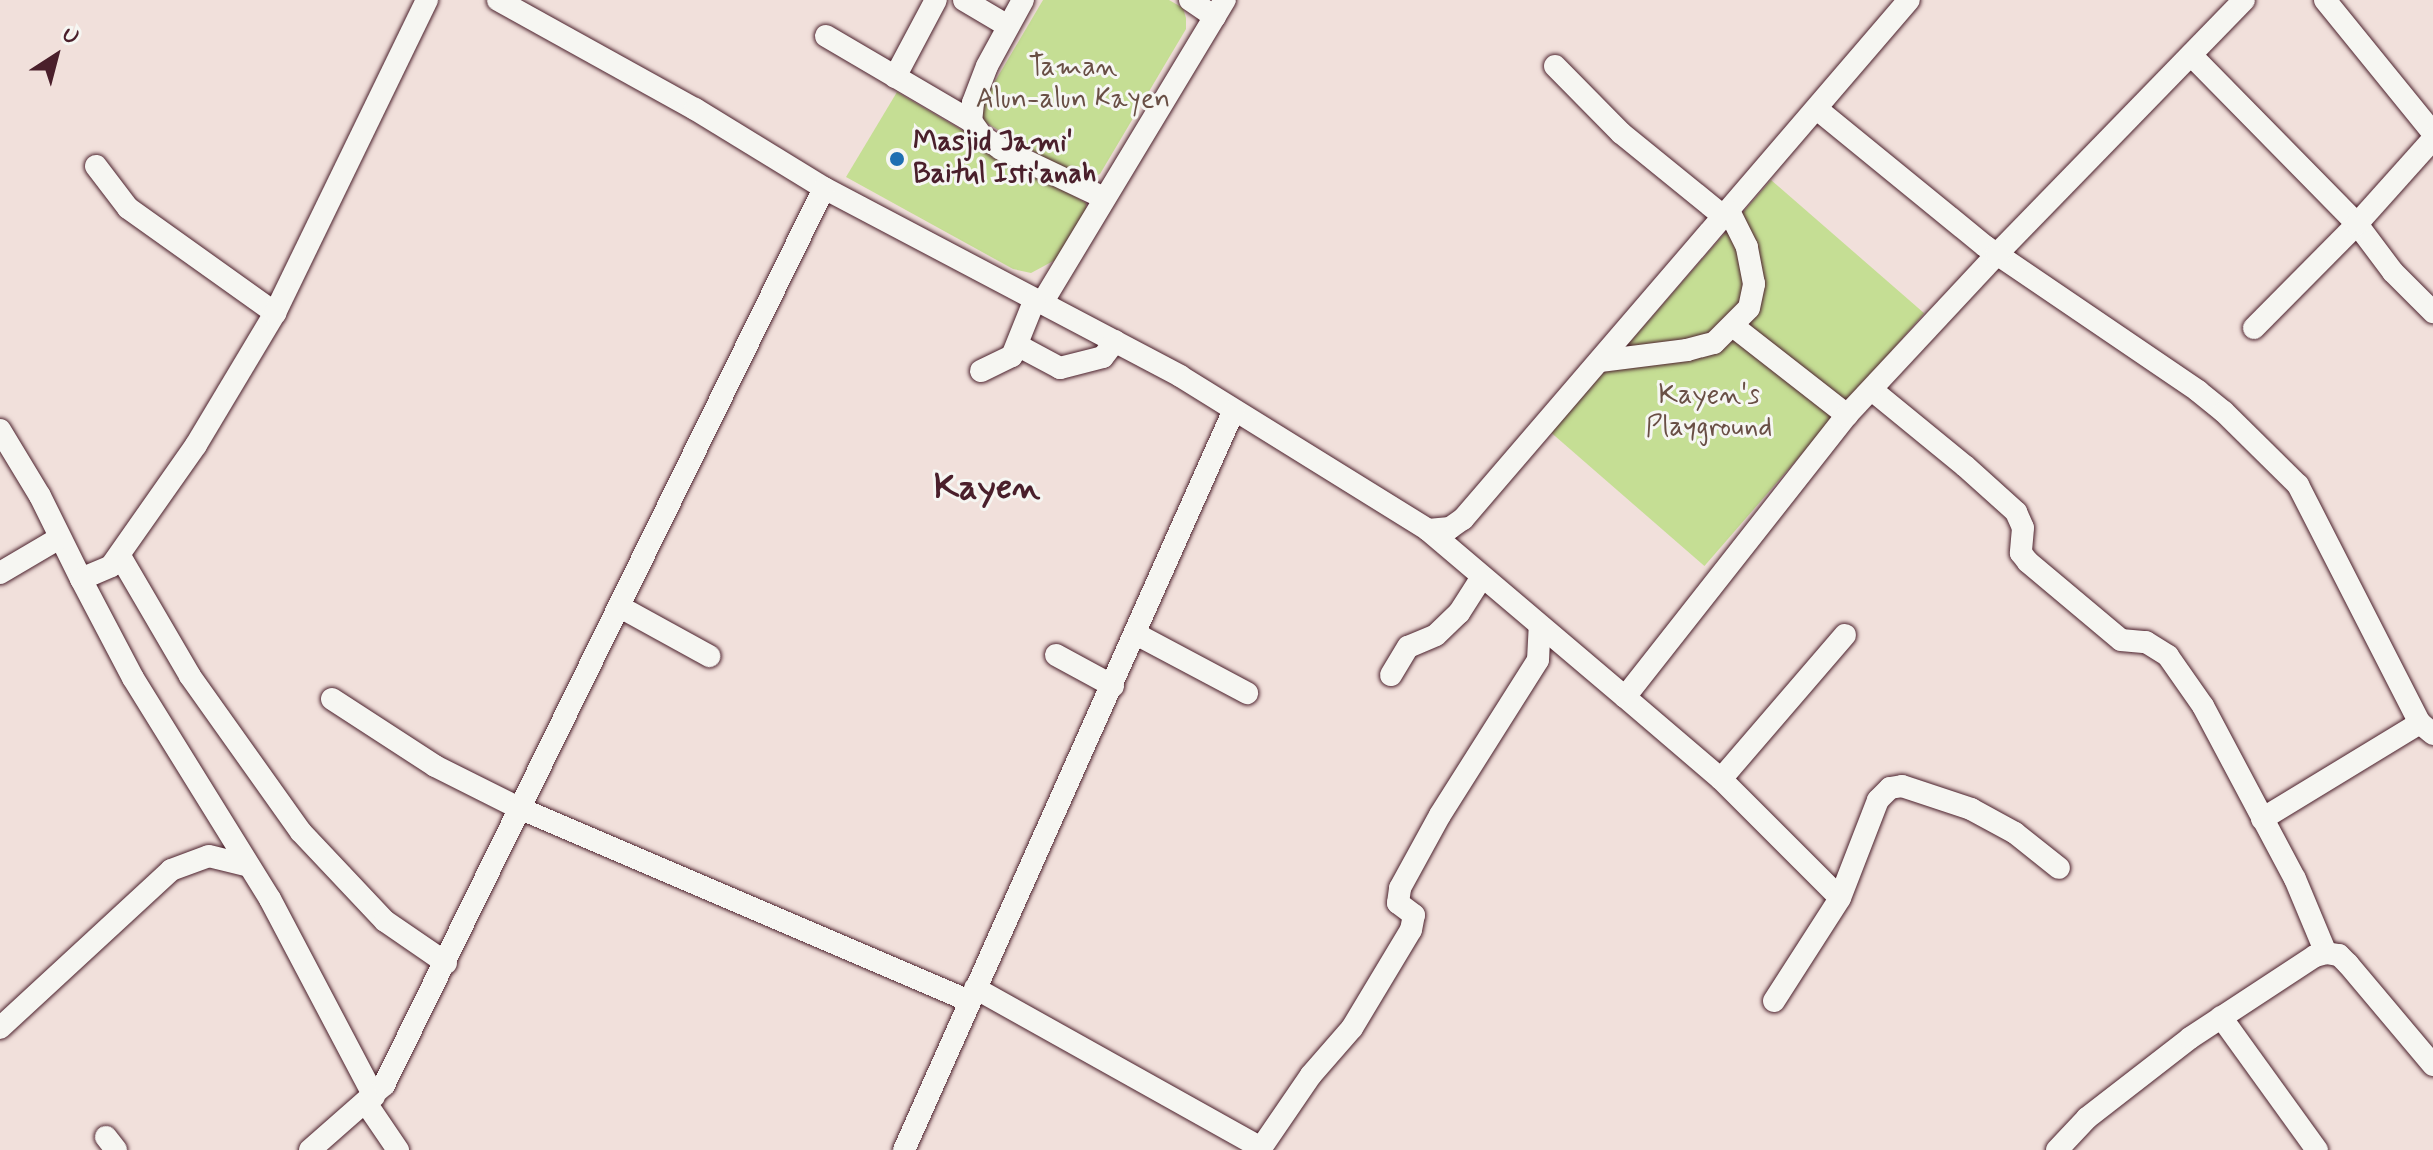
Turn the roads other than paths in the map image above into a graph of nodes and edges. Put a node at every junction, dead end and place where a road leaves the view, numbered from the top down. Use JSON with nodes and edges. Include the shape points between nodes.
{"nodes":[{"id":1,"x":427,"y":0,"type":"edge"},
{"id":2,"x":498,"y":0,"type":"edge"},
{"id":3,"x":936,"y":0,"type":"edge"},
{"id":4,"x":964,"y":0,"type":"edge"},
{"id":5,"x":1023,"y":0,"type":"edge"},
{"id":6,"x":1190,"y":0,"type":"edge"},
{"id":7,"x":1909,"y":0,"type":"edge"},
{"id":8,"x":2244,"y":0,"type":"edge"},
{"id":9,"x":2325,"y":0,"type":"edge"},
{"id":10,"x":1220,"y":9,"type":"edge"},
{"id":11,"x":1008,"y":26,"type":"junction"},
{"id":12,"x":826,"y":36,"type":"dead end"},
{"id":13,"x":2191,"y":55,"type":"junction"},
{"id":14,"x":1555,"y":66,"type":"dead end"},
{"id":15,"x":895,"y":77,"type":"junction"},
{"id":16,"x":1817,"y":109,"type":"junction"},
{"id":17,"x":971,"y":121,"type":"junction"},
{"id":18,"x":2433,"y":136,"type":"edge"},
{"id":19,"x":96,"y":166,"type":"dead end"},
{"id":20,"x":824,"y":188,"type":"junction"},
{"id":21,"x":1104,"y":198,"type":"junction"},
{"id":22,"x":1726,"y":214,"type":"junction"},
{"id":23,"x":2357,"y":224,"type":"junction"},
{"id":24,"x":1997,"y":254,"type":"junction"},
{"id":25,"x":1039,"y":301,"type":"junction"},
{"id":26,"x":2433,"y":312,"type":"edge"},
{"id":27,"x":275,"y":313,"type":"junction"},
{"id":28,"x":1733,"y":326,"type":"junction"},
{"id":29,"x":2254,"y":328,"type":"dead end"},
{"id":30,"x":1115,"y":341,"type":"junction"},
{"id":31,"x":1017,"y":345,"type":"junction"},
{"id":32,"x":1600,"y":361,"type":"junction"},
{"id":33,"x":981,"y":371,"type":"dead end"},
{"id":34,"x":1872,"y":390,"type":"junction"},
{"id":35,"x":1234,"y":410,"type":"junction"},
{"id":36,"x":1847,"y":415,"type":"junction"},
{"id":37,"x":0,"y":430,"type":"edge"},
{"id":38,"x":1428,"y":530,"type":"junction"},
{"id":39,"x":58,"y":539,"type":"junction"},
{"id":40,"x":101,"y":569,"type":"junction"},
{"id":41,"x":0,"y":573,"type":"edge"},
{"id":42,"x":1482,"y":577,"type":"junction"},
{"id":43,"x":620,"y":607,"type":"junction"},
{"id":44,"x":1540,"y":626,"type":"junction"},
{"id":45,"x":1136,"y":634,"type":"junction"},
{"id":46,"x":1845,"y":635,"type":"dead end"},
{"id":47,"x":1056,"y":655,"type":"dead end"},
{"id":48,"x":709,"y":656,"type":"dead end"},
{"id":49,"x":1391,"y":675,"type":"dead end"},
{"id":50,"x":1113,"y":686,"type":"junction"},
{"id":51,"x":1247,"y":693,"type":"dead end"},
{"id":52,"x":1625,"y":697,"type":"junction"},
{"id":53,"x":332,"y":699,"type":"dead end"},
{"id":54,"x":2426,"y":729,"type":"edge"},
{"id":55,"x":1721,"y":779,"type":"junction"},
{"id":56,"x":519,"y":808,"type":"junction"},
{"id":57,"x":2262,"y":819,"type":"junction"},
{"id":58,"x":249,"y":866,"type":"junction"},
{"id":59,"x":2059,"y":868,"type":"dead end"},
{"id":60,"x":1840,"y":898,"type":"junction"},
{"id":61,"x":2326,"y":953,"type":"junction"},
{"id":62,"x":446,"y":963,"type":"junction"},
{"id":63,"x":972,"y":995,"type":"junction"},
{"id":64,"x":1774,"y":1001,"type":"dead end"},
{"id":65,"x":2221,"y":1017,"type":"junction"},
{"id":66,"x":0,"y":1028,"type":"edge"},
{"id":67,"x":2433,"y":1065,"type":"edge"},
{"id":68,"x":379,"y":1088,"type":"junction"},
{"id":69,"x":1262,"y":1149,"type":"edge"},
{"id":70,"x":310,"y":1150,"type":"edge"},
{"id":71,"x":398,"y":1150,"type":"edge"},
{"id":72,"x":904,"y":1150,"type":"edge"},
{"id":73,"x":2057,"y":1150,"type":"edge"},
{"id":74,"x":2317,"y":1150,"type":"edge"}],
"edges":[{"from":1,"to":27,"type":"street"},
{"from":2,"to":20,"type":"street"},
{"from":3,"to":15,"type":"street"},
{"from":4,"to":11,"type":"street"},
{"from":5,"to":11,"type":"street"},
{"from":6,"to":10,"type":"street"},
{"from":7,"to":16,"type":"street"},
{"from":8,"to":13,"type":"street"},
{"from":9,"to":18,"type":"street"},
{"from":10,"to":21,"type":"street"},
{"from":11,"to":17,"type":"street","via":[[987,66]]},
{"from":12,"to":15,"type":"street"},
{"from":13,"to":23,"type":"street"},
{"from":13,"to":24,"type":"street"},
{"from":14,"to":22,"type":"street","via":[[1621,133]]},
{"from":15,"to":17,"type":"street"},
{"from":16,"to":22,"type":"street"},
{"from":16,"to":24,"type":"street"},
{"from":17,"to":21,"type":"street","via":[[1001,149]]},
{"from":18,"to":23,"type":"street"},
{"from":19,"to":27,"type":"street","via":[[128,208]]},
{"from":20,"to":25,"type":"street"},
{"from":20,"to":43,"type":"street"},
{"from":21,"to":25,"type":"street"},
{"from":22,"to":28,"type":"street","via":[[1747,247],[1754,284],[1749,308]]},
{"from":22,"to":32,"type":"street"},
{"from":23,"to":26,"type":"street","via":[[2393,272]]},
{"from":23,"to":29,"type":"street"},
{"from":24,"to":34,"type":"street"},
{"from":24,"to":54,"type":"street","via":[[2198,391],[2298,485]]},
{"from":25,"to":30,"type":"street"},
{"from":25,"to":31,"type":"street"},
{"from":27,"to":40,"type":"street","via":[[196,445]]},
{"from":28,"to":32,"type":"street","via":[[1701,347]]},
{"from":28,"to":36,"type":"street"},
{"from":30,"to":31,"type":"street","via":[[1103,357],[1060,368]]},
{"from":30,"to":35,"type":"street"},
{"from":31,"to":33,"type":"street","via":[[1002,364]]},
{"from":32,"to":38,"type":"street","via":[[1463,519],[1450,528]]},
{"from":34,"to":36,"type":"street"},
{"from":34,"to":57,"type":"street","via":[[2016,512],[2023,528],[2021,553],[2028,562],[2121,640],[2146,642],[2168,656],[2203,706]]},
{"from":35,"to":38,"type":"street"},
{"from":35,"to":45,"type":"street"},
{"from":36,"to":52,"type":"street"},
{"from":37,"to":39,"type":"street","via":[[40,496]]},
{"from":38,"to":42,"type":"street"},
{"from":39,"to":40,"type":"street"},
{"from":39,"to":41,"type":"street"},
{"from":40,"to":58,"type":"street","via":[[133,678]]},
{"from":40,"to":62,"type":"street","via":[[190,676],[301,832],[385,921]]},
{"from":42,"to":44,"type":"street"},
{"from":42,"to":49,"type":"street","via":[[1459,613],[1436,635],[1408,647]]},
{"from":43,"to":48,"type":"street"},
{"from":43,"to":56,"type":"street"},
{"from":44,"to":52,"type":"street"},
{"from":44,"to":69,"type":"street","via":[[1538,660],[1400,888],[1398,903],[1414,915],[1411,930],[1352,1028],[1311,1075]]},
{"from":45,"to":50,"type":"street"},
{"from":45,"to":51,"type":"street"},
{"from":46,"to":55,"type":"street"},
{"from":47,"to":50,"type":"street"},
{"from":50,"to":63,"type":"street"},
{"from":52,"to":55,"type":"street"},
{"from":53,"to":56,"type":"street","via":[[435,766]]},
{"from":54,"to":57,"type":"street"},
{"from":55,"to":60,"type":"street"},
{"from":56,"to":62,"type":"street"},
{"from":56,"to":63,"type":"street"},
{"from":57,"to":61,"type":"street"},
{"from":58,"to":66,"type":"street","via":[[209,856],[171,870]]},
{"from":58,"to":68,"type":"street"},
{"from":59,"to":60,"type":"street","via":[[2015,833],[1971,809],[1902,786],[1890,788],[1878,800]]},
{"from":60,"to":64,"type":"street"},
{"from":61,"to":65,"type":"street"},
{"from":61,"to":67,"type":"street","via":[[2339,955],[2348,964]]},
{"from":62,"to":68,"type":"street"},
{"from":63,"to":69,"type":"street"},
{"from":63,"to":72,"type":"street"},
{"from":65,"to":73,"type":"street","via":[[2087,1118]]},
{"from":65,"to":74,"type":"street"},
{"from":68,"to":70,"type":"street"},
{"from":68,"to":71,"type":"street"}]}
